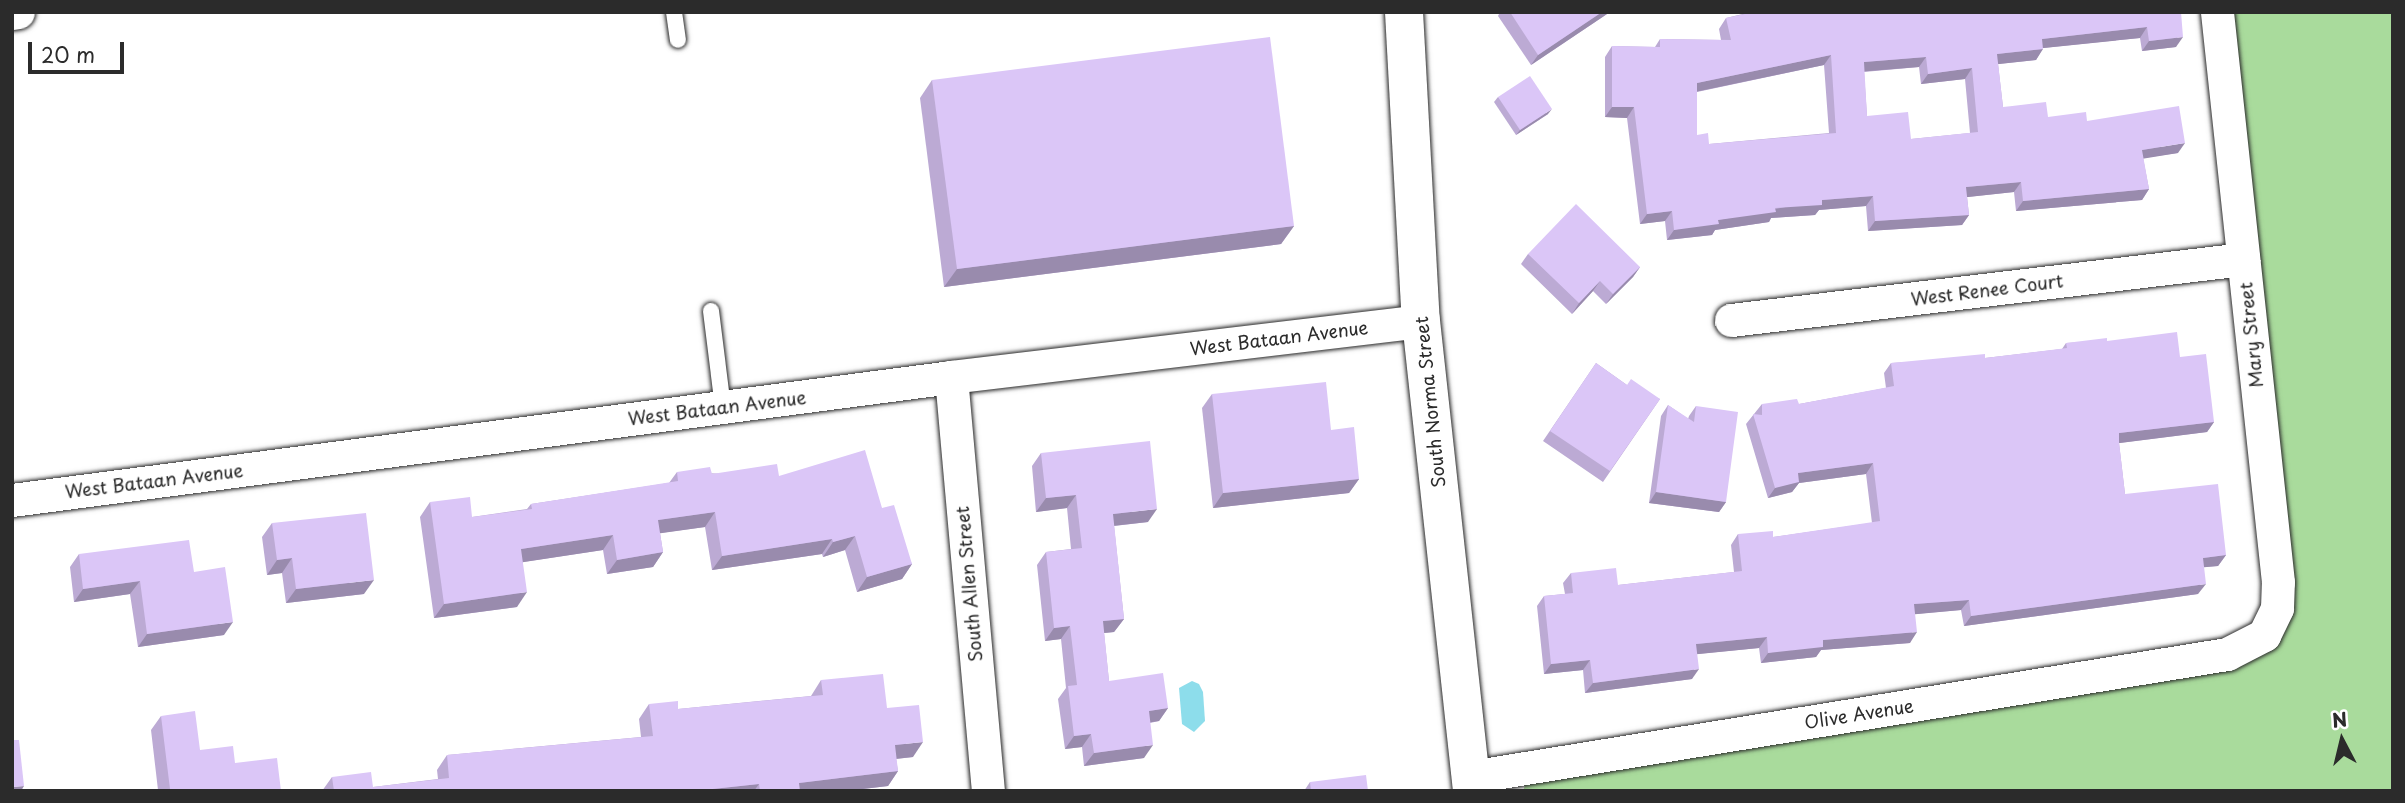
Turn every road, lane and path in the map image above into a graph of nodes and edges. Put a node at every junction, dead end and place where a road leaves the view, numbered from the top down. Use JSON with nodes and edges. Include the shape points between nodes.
{"nodes":[{"id":1,"x":18,"y":12,"type":"edge"},
{"id":2,"x":674,"y":12,"type":"edge"},
{"id":3,"x":1404,"y":12,"type":"edge"},
{"id":4,"x":2217,"y":12,"type":"edge"},
{"id":5,"x":12,"y":13,"type":"edge"},
{"id":6,"x":678,"y":40,"type":"dead end"},
{"id":7,"x":2243,"y":259,"type":"junction"},
{"id":8,"x":711,"y":311,"type":"dead end"},
{"id":9,"x":1731,"y":320,"type":"dead end"},
{"id":10,"x":1421,"y":321,"type":"junction"},
{"id":11,"x":951,"y":377,"type":"junction"},
{"id":12,"x":723,"y":407,"type":"junction"},
{"id":13,"x":12,"y":499,"type":"edge"},
{"id":14,"x":2245,"y":644,"type":"joint"},
{"id":15,"x":1471,"y":784,"type":"edge"},
{"id":16,"x":988,"y":791,"type":"edge"}],
"edges":[{"from":1,"to":5,"type":"street"},
{"from":2,"to":6,"type":"lane"},
{"from":3,"to":10,"type":"street","name":"South Norma Street"},
{"from":4,"to":7,"type":"street","name":"Mary Street"},
{"from":7,"to":9,"type":"street","name":"West Renee Court"},
{"from":7,"to":14,"type":"street","name":"Mary Street","via":[[2278,582],[2277,608],[2264,635]]},
{"from":8,"to":12,"type":"lane"},
{"from":10,"to":11,"type":"street","name":"West Bataan Avenue"},
{"from":10,"to":15,"type":"street","name":"South Norma Street"},
{"from":11,"to":12,"type":"street","name":"West Bataan Avenue"},
{"from":11,"to":16,"type":"street","name":"South Allen Street"},
{"from":12,"to":13,"type":"street","name":"West Bataan Avenue"},
{"from":14,"to":15,"type":"street","name":"Olive Avenue","via":[[2227,654]]}]}
